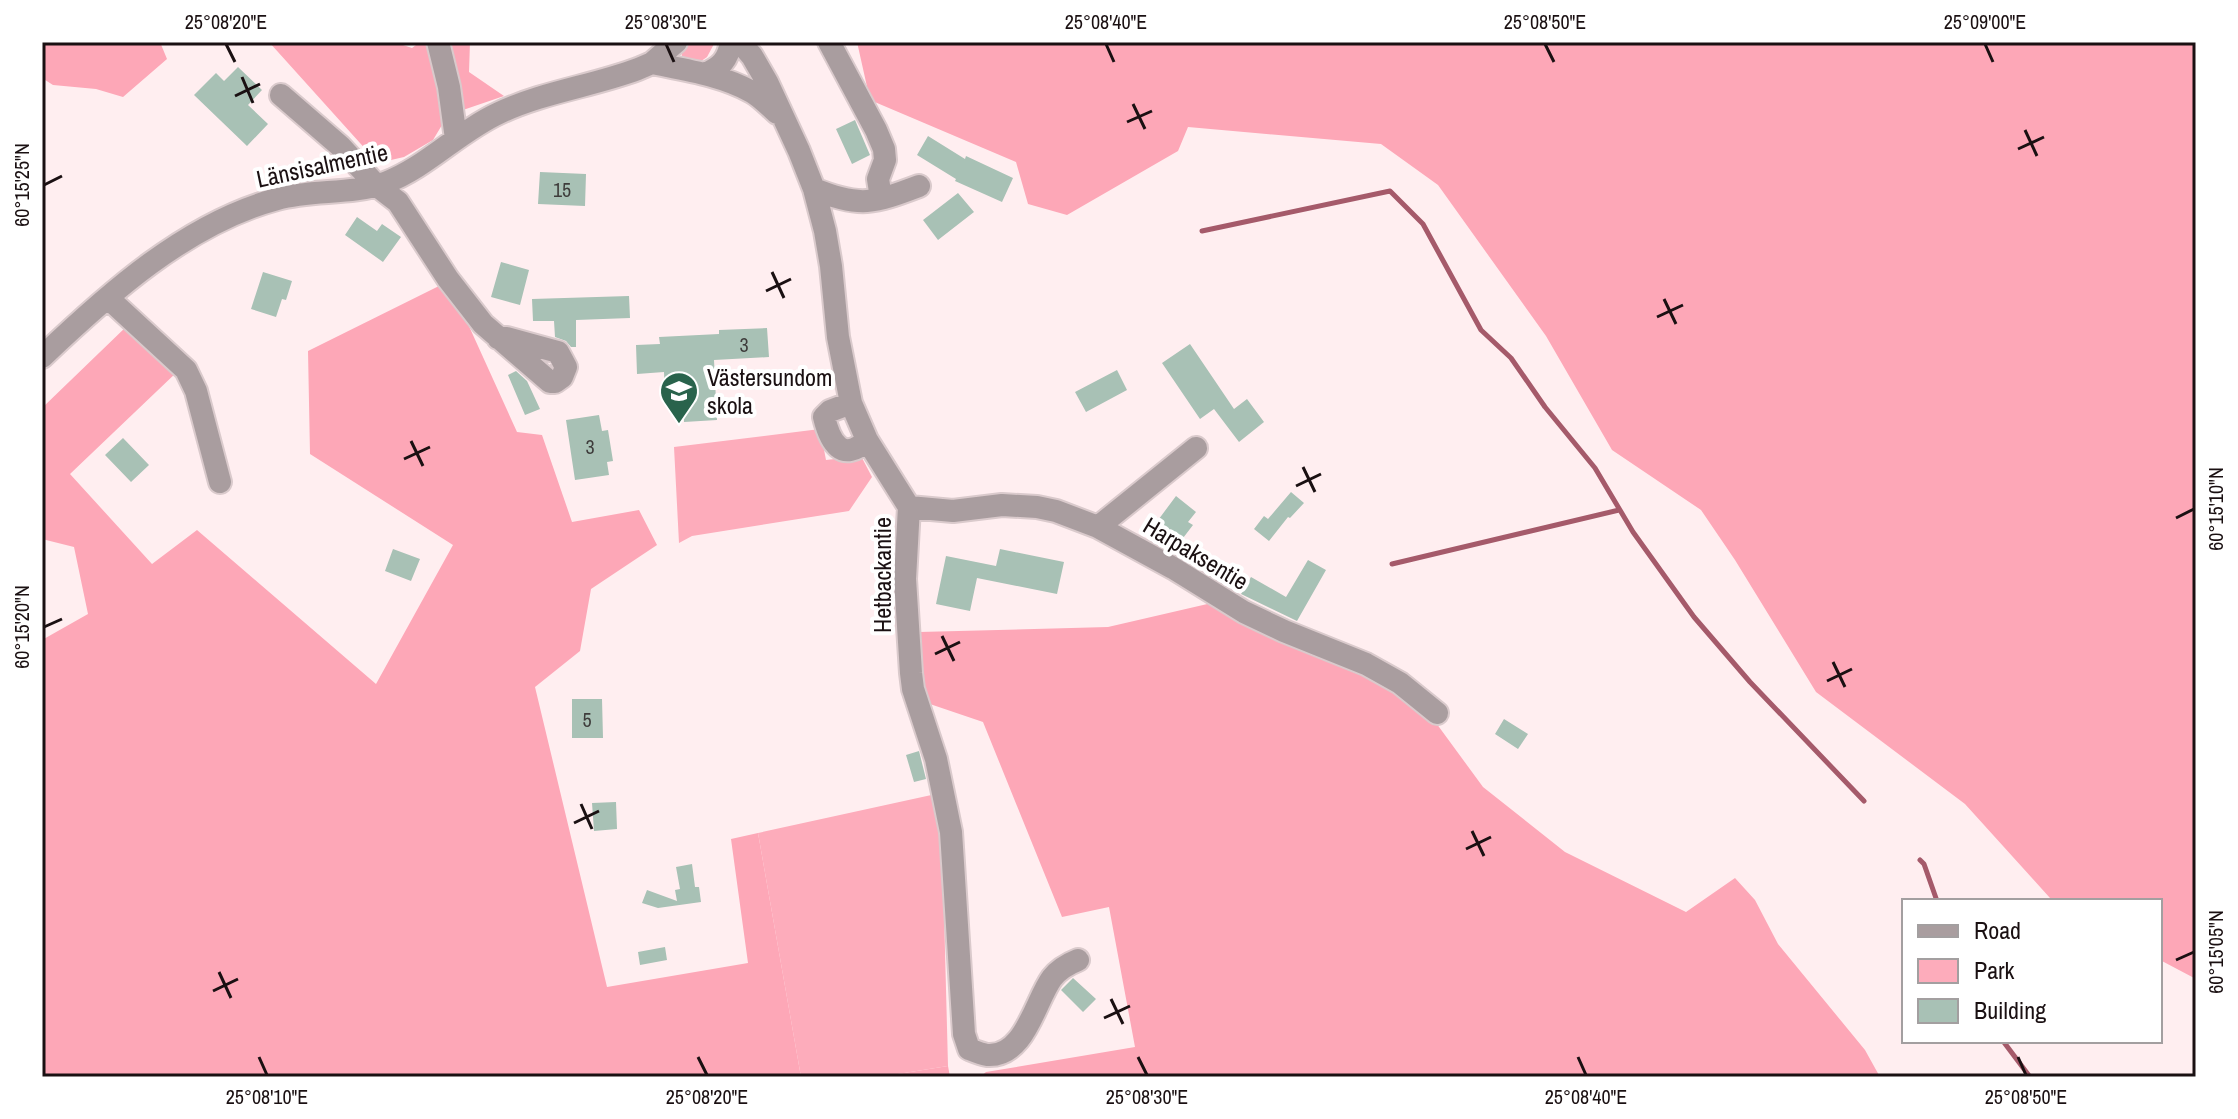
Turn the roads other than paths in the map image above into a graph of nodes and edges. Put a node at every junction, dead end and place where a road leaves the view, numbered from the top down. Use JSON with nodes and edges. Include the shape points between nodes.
{"nodes":[{"id":1,"x":438,"y":42,"type":"edge"},
{"id":2,"x":676,"y":42,"type":"edge"},
{"id":3,"x":731,"y":42,"type":"edge"},
{"id":4,"x":740,"y":42,"type":"edge"},
{"id":5,"x":829,"y":42,"type":"edge"},
{"id":6,"x":652,"y":63,"type":"junction"},
{"id":7,"x":705,"y":74,"type":"junction"},
{"id":8,"x":281,"y":95,"type":"dead end"},
{"id":9,"x":784,"y":119,"type":"junction"},
{"id":10,"x":456,"y":139,"type":"junction"},
{"id":11,"x":376,"y":185,"type":"junction"},
{"id":12,"x":919,"y":186,"type":"dead end"},
{"id":13,"x":814,"y":189,"type":"junction"},
{"id":14,"x":881,"y":198,"type":"junction"},
{"id":15,"x":108,"y":298,"type":"junction"},
{"id":16,"x":498,"y":338,"type":"dead end"},
{"id":17,"x":42,"y":357,"type":"edge"},
{"id":18,"x":851,"y":403,"type":"junction"},
{"id":19,"x":867,"y":440,"type":"junction"},
{"id":20,"x":1196,"y":448,"type":"dead end"},
{"id":21,"x":220,"y":482,"type":"dead end"},
{"id":22,"x":909,"y":507,"type":"junction"},
{"id":23,"x":1098,"y":527,"type":"junction"},
{"id":24,"x":1437,"y":713,"type":"dead end"},
{"id":25,"x":1078,"y":960,"type":"dead end"}],
"edges":[{"from":1,"to":10,"type":"street"},
{"from":2,"to":6,"type":"street","name":"Länsisalmentie"},
{"from":3,"to":7,"type":"street","via":[[724,62]]},
{"from":4,"to":9,"type":"street","name":"Hetbackantie"},
{"from":5,"to":14,"type":"street","via":[[884,149],[878,179]]},
{"from":6,"to":7,"type":"street","name":"Hetbackantie"},
{"from":6,"to":10,"type":"street","name":"Länsisalmentie","via":[[507,109]]},
{"from":7,"to":9,"type":"street","name":"Hetbackantie","via":[[755,93]]},
{"from":8,"to":11,"type":"street"},
{"from":9,"to":13,"type":"street","name":"Hetbackantie"},
{"from":10,"to":11,"type":"street","name":"Länsisalmentie","via":[[404,174]]},
{"from":11,"to":15,"type":"street","name":"Länsisalmentie","via":[[246,208],[201,229]]},
{"from":11,"to":16,"type":"street","via":[[398,202],[448,279]]},
{"from":12,"to":14,"type":"street"},
{"from":13,"to":14,"type":"street","via":[[861,203]]},
{"from":13,"to":18,"type":"street","name":"Hetbackantie"},
{"from":15,"to":17,"type":"street","name":"Länsisalmentie"},
{"from":15,"to":21,"type":"street","via":[[186,370]]},
{"from":18,"to":19,"type":"street","name":"Hetbackantie"},
{"from":18,"to":19,"type":"street","via":[[827,413],[826,424],[844,451]]},
{"from":19,"to":22,"type":"street","name":"Hetbackantie"},
{"from":20,"to":23,"type":"street"},
{"from":22,"to":23,"type":"street","name":"Harpaksentie","via":[[1037,507]]},
{"from":22,"to":25,"type":"street","name":"Hetbackantie","via":[[905,579],[911,673],[951,832],[969,1049],[988,1055],[1004,1052],[1028,1026],[1054,975]]},
{"from":23,"to":24,"type":"street","name":"Harpaksentie","via":[[1244,612],[1377,670]]}]}
